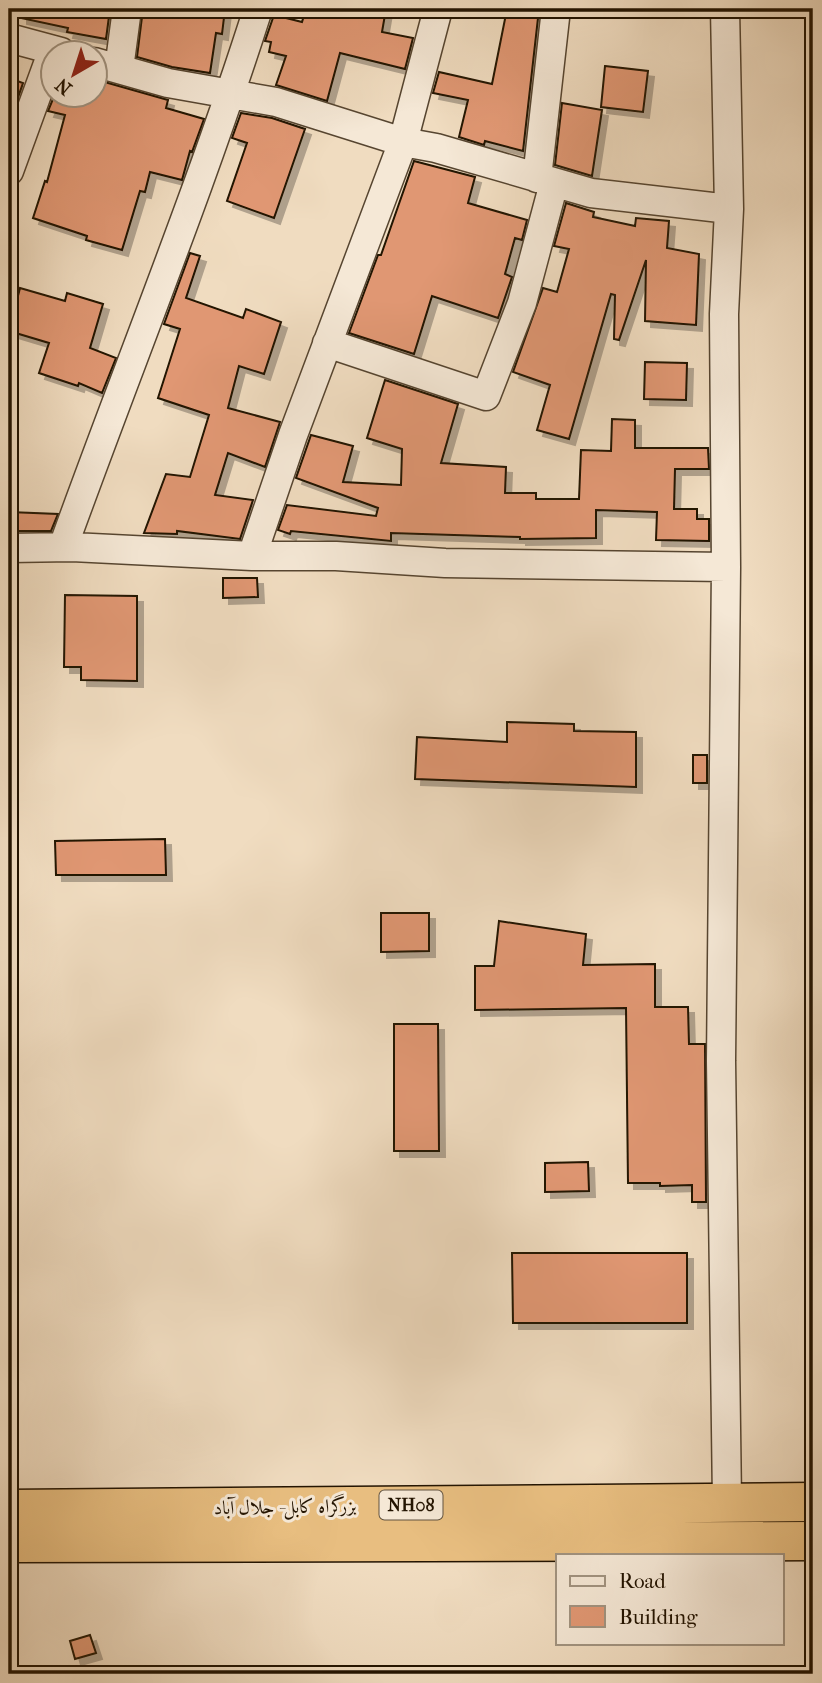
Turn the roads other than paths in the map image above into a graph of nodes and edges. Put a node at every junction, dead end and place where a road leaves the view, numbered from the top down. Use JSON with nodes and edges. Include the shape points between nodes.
{"nodes":[{"id":1,"x":127,"y":9,"type":"edge"},
{"id":2,"x":258,"y":9,"type":"edge"},
{"id":3,"x":438,"y":9,"type":"edge"},
{"id":4,"x":556,"y":9,"type":"edge"},
{"id":5,"x":724,"y":9,"type":"edge"},
{"id":6,"x":9,"y":38,"type":"edge"},
{"id":7,"x":38,"y":46,"type":"edge"},
{"id":8,"x":108,"y":62,"type":"edge"},
{"id":9,"x":108,"y":65,"type":"edge"},
{"id":10,"x":229,"y":94,"type":"junction"},
{"id":11,"x":38,"y":98,"type":"edge"},
{"id":12,"x":403,"y":142,"type":"junction"},
{"id":13,"x":9,"y":171,"type":"edge"},
{"id":14,"x":546,"y":180,"type":"junction"},
{"id":15,"x":729,"y":209,"type":"junction"},
{"id":16,"x":327,"y":342,"type":"junction"},
{"id":17,"x":63,"y":547,"type":"junction"},
{"id":18,"x":9,"y":548,"type":"edge"},
{"id":19,"x":252,"y":556,"type":"junction"},
{"id":20,"x":726,"y":567,"type":"junction"},
{"id":21,"x":727,"y":1502,"type":"junction"},
{"id":22,"x":813,"y":1502,"type":"edge"},
{"id":23,"x":9,"y":1508,"type":"edge"},
{"id":24,"x":813,"y":1541,"type":"edge"},
{"id":25,"x":9,"y":1543,"type":"edge"}],
"edges":[{"from":1,"to":8,"type":"street"},
{"from":2,"to":10,"type":"street"},
{"from":3,"to":12,"type":"street"},
{"from":4,"to":14,"type":"street"},
{"from":5,"to":15,"type":"street"},
{"from":6,"to":7,"type":"street"},
{"from":9,"to":10,"type":"street"},
{"from":10,"to":12,"type":"street","via":[[276,102]]},
{"from":10,"to":17,"type":"street"},
{"from":11,"to":13,"type":"street"},
{"from":12,"to":14,"type":"street"},
{"from":12,"to":16,"type":"street"},
{"from":14,"to":15,"type":"street","via":[[591,193]]},
{"from":14,"to":16,"type":"street","via":[[522,303],[486,396]]},
{"from":15,"to":20,"type":"street","via":[[724,314]]},
{"from":16,"to":19,"type":"street"},
{"from":17,"to":18,"type":"street"},
{"from":17,"to":19,"type":"street"},
{"from":19,"to":20,"type":"street"},
{"from":20,"to":21,"type":"street","via":[[721,1061]]},
{"from":21,"to":22,"type":"highway","name":"بزرگراه کابل- جلال آباد","number":"NH08"},
{"from":21,"to":23,"type":"highway","name":"بزرگراه کابل- جلال آباد","number":"NH08"},
{"from":24,"to":25,"type":"highway","name":"بزرگراه کابل- جلال آباد","number":"NH08"}]}
